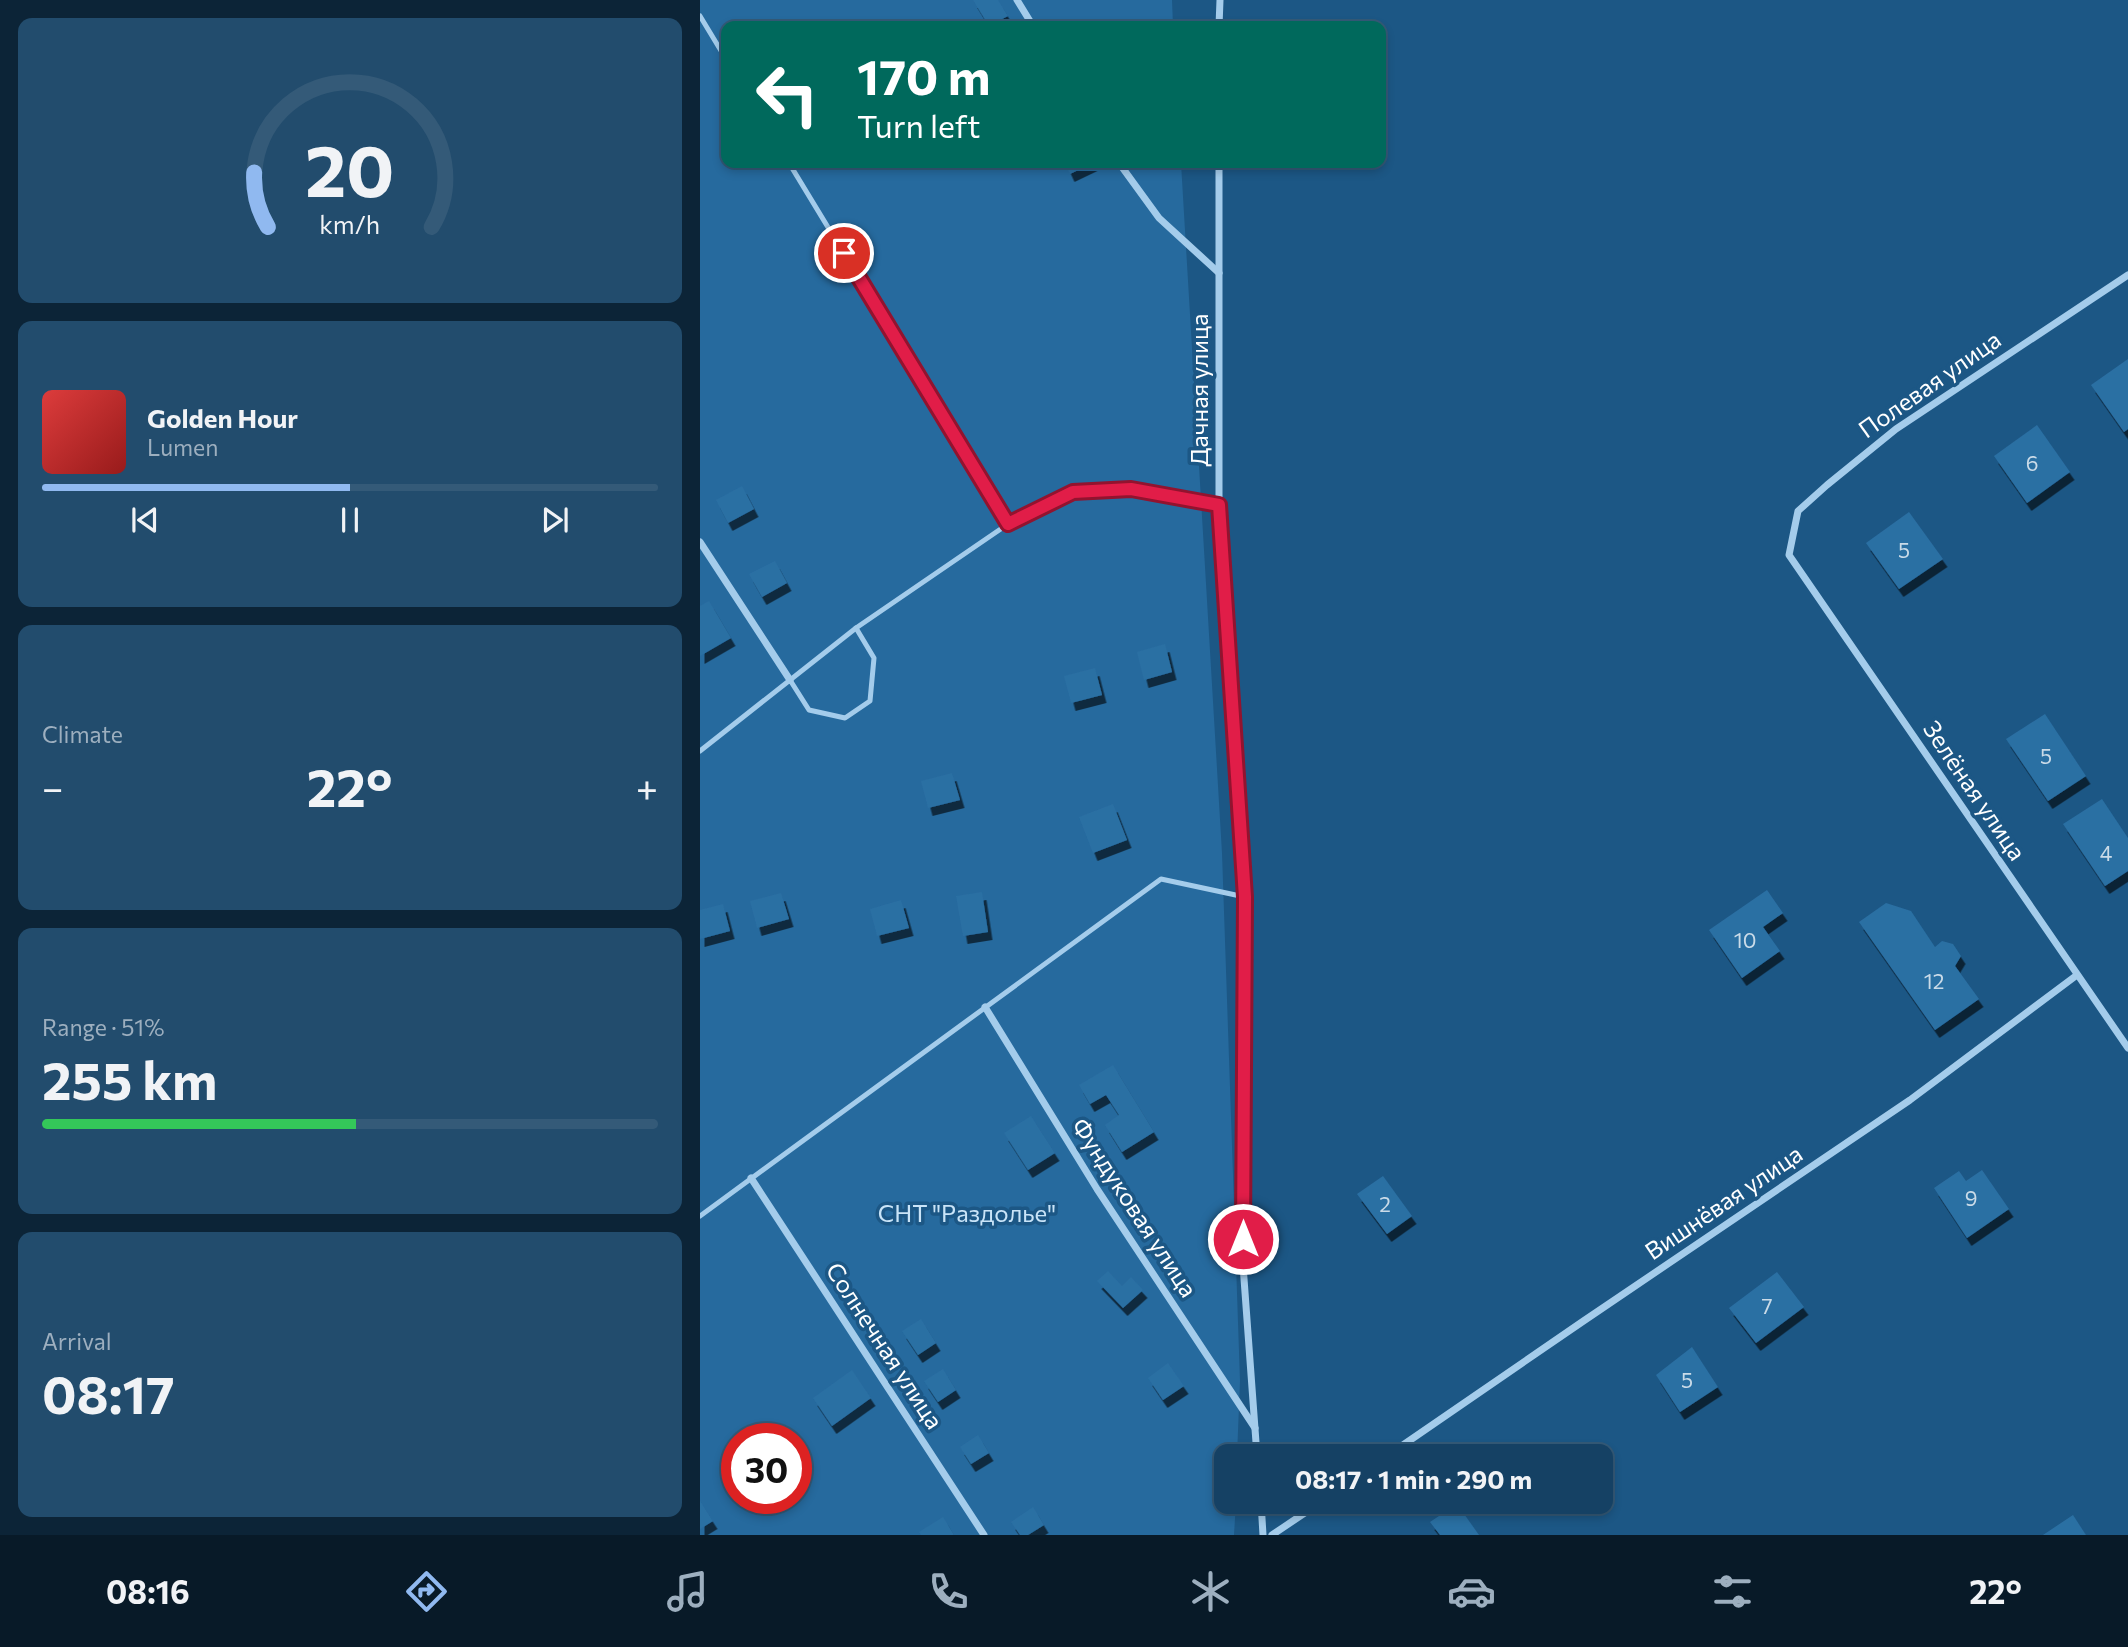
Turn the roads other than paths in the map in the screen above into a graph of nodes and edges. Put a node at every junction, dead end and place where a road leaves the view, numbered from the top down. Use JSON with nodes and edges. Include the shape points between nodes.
{"nodes":[{"id":1,"x":1017,"y":0,"type":"edge"},
{"id":2,"x":1220,"y":0,"type":"edge"},
{"id":3,"x":700,"y":16,"type":"edge"},
{"id":4,"x":1030,"y":21,"type":"edge"},
{"id":5,"x":1220,"y":21,"type":"edge"},
{"id":6,"x":721,"y":51,"type":"edge"},
{"id":7,"x":792,"y":168,"type":"edge"},
{"id":8,"x":1123,"y":168,"type":"edge"},
{"id":9,"x":1219,"y":168,"type":"edge"},
{"id":10,"x":1219,"y":273,"type":"junction"},
{"id":11,"x":2128,"y":275,"type":"edge"},
{"id":12,"x":1219,"y":505,"type":"junction"},
{"id":13,"x":1008,"y":524,"type":"junction"},
{"id":14,"x":700,"y":542,"type":"edge"},
{"id":15,"x":1789,"y":555,"type":"joint"},
{"id":16,"x":856,"y":628,"type":"junction"},
{"id":17,"x":790,"y":680,"type":"junction"},
{"id":18,"x":700,"y":751,"type":"edge"},
{"id":19,"x":1245,"y":897,"type":"junction"},
{"id":20,"x":2077,"y":975,"type":"junction"},
{"id":21,"x":985,"y":1007,"type":"junction"},
{"id":22,"x":2128,"y":1048,"type":"edge"},
{"id":23,"x":751,"y":1178,"type":"junction"},
{"id":24,"x":700,"y":1216,"type":"edge"},
{"id":25,"x":1255,"y":1428,"type":"junction"},
{"id":26,"x":1256,"y":1444,"type":"edge"},
{"id":27,"x":1404,"y":1444,"type":"edge"},
{"id":28,"x":1262,"y":1514,"type":"edge"},
{"id":29,"x":1303,"y":1514,"type":"edge"},
{"id":30,"x":984,"y":1535,"type":"edge"},
{"id":31,"x":1264,"y":1535,"type":"edge"},
{"id":32,"x":1272,"y":1535,"type":"edge"}],
"edges":[{"from":1,"to":4,"type":"street"},
{"from":2,"to":5,"type":"street"},
{"from":3,"to":6,"type":"lane"},
{"from":7,"to":13,"type":"lane"},
{"from":8,"to":10,"type":"street","via":[[1159,218]]},
{"from":9,"to":10,"type":"street","name":"Дачная улица"},
{"from":10,"to":12,"type":"street","name":"Дачная улица"},
{"from":11,"to":15,"type":"street","name":"Полевая улица","via":[[1896,429],[1826,485],[1798,511]]},
{"from":12,"to":13,"type":"lane","via":[[1131,489],[1073,492]]},
{"from":12,"to":19,"type":"street","name":"Дачная улица"},
{"from":13,"to":16,"type":"lane"},
{"from":14,"to":17,"type":"street"},
{"from":15,"to":20,"type":"street","name":"Зелёная улица"},
{"from":16,"to":17,"type":"lane"},
{"from":16,"to":17,"type":"lane","via":[[874,658],[870,701],[845,718],[808,710]]},
{"from":17,"to":18,"type":"lane"},
{"from":19,"to":21,"type":"lane","via":[[1161,879]]},
{"from":19,"to":25,"type":"street","name":"Дачная улица","via":[[1243,1265]]},
{"from":20,"to":22,"type":"street","name":"Зелёная улица"},
{"from":20,"to":27,"type":"street","name":"Вишнёвая улица","via":[[1910,1100]]},
{"from":21,"to":23,"type":"lane"},
{"from":21,"to":25,"type":"street","name":"Фундуковая улица","via":[[1097,1189]]},
{"from":23,"to":24,"type":"lane"},
{"from":23,"to":30,"type":"street","name":"Солнечная улица"},
{"from":25,"to":26,"type":"street","name":"Дачная улица"},
{"from":28,"to":31,"type":"street"},
{"from":29,"to":32,"type":"street"}]}
